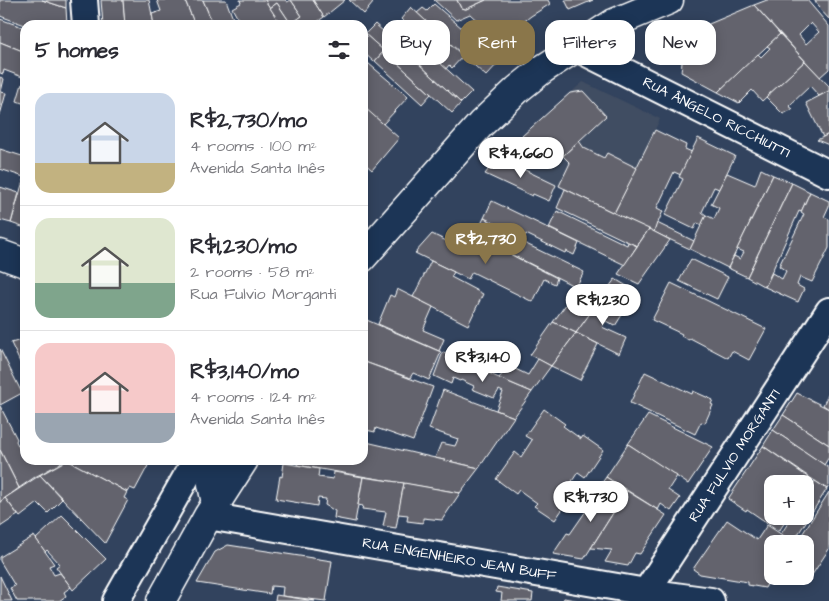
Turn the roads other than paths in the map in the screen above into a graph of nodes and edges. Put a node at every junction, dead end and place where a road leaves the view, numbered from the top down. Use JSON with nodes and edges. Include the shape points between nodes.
{"nodes":[{"id":1,"x":84,"y":0,"type":"edge"},
{"id":2,"x":669,"y":0,"type":"edge"},
{"id":3,"x":86,"y":20,"type":"edge"},
{"id":4,"x":621,"y":20,"type":"edge"},
{"id":5,"x":550,"y":65,"type":"edge"},
{"id":6,"x":611,"y":65,"type":"edge"},
{"id":7,"x":829,"y":174,"type":"edge"},
{"id":8,"x":368,"y":251,"type":"edge"},
{"id":9,"x":829,"y":311,"type":"edge"},
{"id":10,"x":193,"y":465,"type":"edge"},
{"id":11,"x":214,"y":465,"type":"edge"},
{"id":12,"x":241,"y":465,"type":"edge"},
{"id":13,"x":212,"y":510,"type":"junction"},
{"id":14,"x":645,"y":597,"type":"edge"},
{"id":15,"x":116,"y":601,"type":"edge"},
{"id":16,"x":161,"y":601,"type":"edge"},
{"id":17,"x":710,"y":601,"type":"edge"}],
"edges":[{"from":1,"to":3,"type":"street"},
{"from":2,"to":4,"type":"main road"},
{"from":5,"to":8,"type":"main road","via":[[524,84],[481,124]]},
{"from":6,"to":7,"type":"street","name":"RUA ÂNGELO RICCHIUTTI"},
{"from":9,"to":14,"type":"street","name":"RUA FULVIO MORGANTI"},
{"from":10,"to":15,"type":"street"},
{"from":11,"to":13,"type":"main road"},
{"from":12,"to":13,"type":"main road"},
{"from":13,"to":14,"type":"street","name":"RUA ENGENHEIRO JEAN BUFF"},
{"from":13,"to":16,"type":"main road"},
{"from":14,"to":17,"type":"street","name":"RUA ENGENHEIRO JEAN BUFF"}]}
